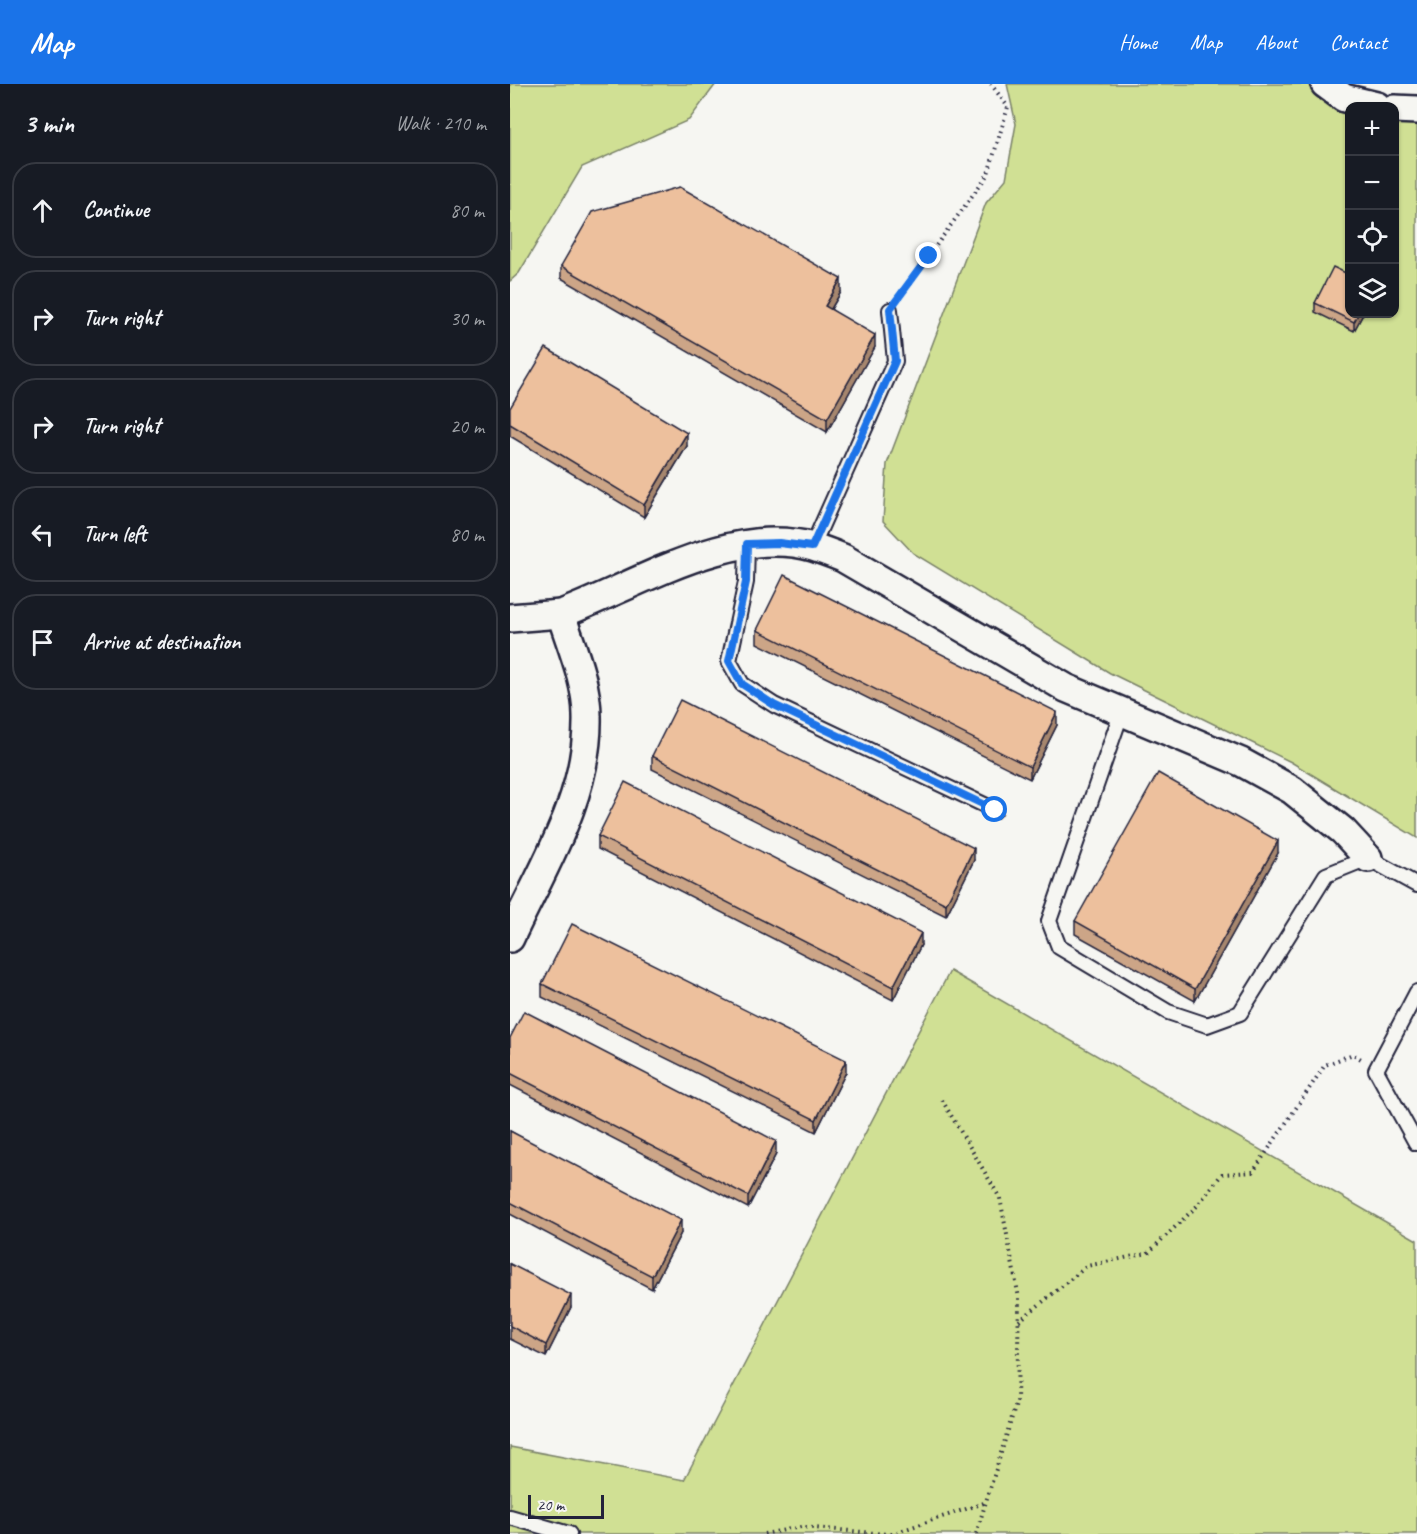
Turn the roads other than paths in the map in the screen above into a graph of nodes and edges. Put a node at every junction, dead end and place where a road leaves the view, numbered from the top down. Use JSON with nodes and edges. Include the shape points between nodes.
{"nodes":[{"id":1,"x":1325,"y":84,"type":"edge"},
{"id":2,"x":1360,"y":102,"type":"edge"},
{"id":3,"x":1399,"y":109,"type":"edge"},
{"id":4,"x":1417,"y":110,"type":"edge"},
{"id":5,"x":890,"y":309,"type":"road end"},
{"id":6,"x":747,"y":544,"type":"junction"},
{"id":7,"x":812,"y":547,"type":"junction"},
{"id":8,"x":561,"y":614,"type":"junction"},
{"id":9,"x":510,"y":618,"type":"edge"},
{"id":10,"x":1121,"y":714,"type":"junction"},
{"id":11,"x":995,"y":810,"type":"dead end"},
{"id":12,"x":1368,"y":858,"type":"junction"},
{"id":13,"x":1417,"y":885,"type":"edge"},
{"id":14,"x":510,"y":938,"type":"edge"},
{"id":15,"x":1417,"y":992,"type":"edge"},
{"id":16,"x":1416,"y":1143,"type":"edge"},
{"id":17,"x":510,"y":1517,"type":"edge"},
{"id":18,"x":569,"y":1534,"type":"edge"}],
"edges":[{"from":1,"to":2,"type":"street","via":[[1344,98]]},
{"from":3,"to":4,"type":"street"},
{"from":5,"to":7,"type":"lane","via":[[895,361]]},
{"from":6,"to":7,"type":"street"},
{"from":6,"to":8,"type":"street","via":[[692,559]]},
{"from":6,"to":11,"type":"lane","via":[[746,582],[729,661],[742,684],[774,705]]},
{"from":7,"to":10,"type":"street","via":[[843,558],[1066,688]]},
{"from":8,"to":9,"type":"street"},
{"from":8,"to":14,"type":"street","via":[[588,714],[585,757],[578,791]]},
{"from":10,"to":12,"type":"street","via":[[1241,762],[1292,790],[1343,831]]},
{"from":10,"to":12,"type":"lane","via":[[1049,921],[1059,947],[1168,1012],[1207,1025],[1240,1013],[1326,875]]},
{"from":12,"to":13,"type":"lane"},
{"from":15,"to":16,"type":"lane","via":[[1376,1070]]},
{"from":17,"to":18,"type":"lane"}]}
